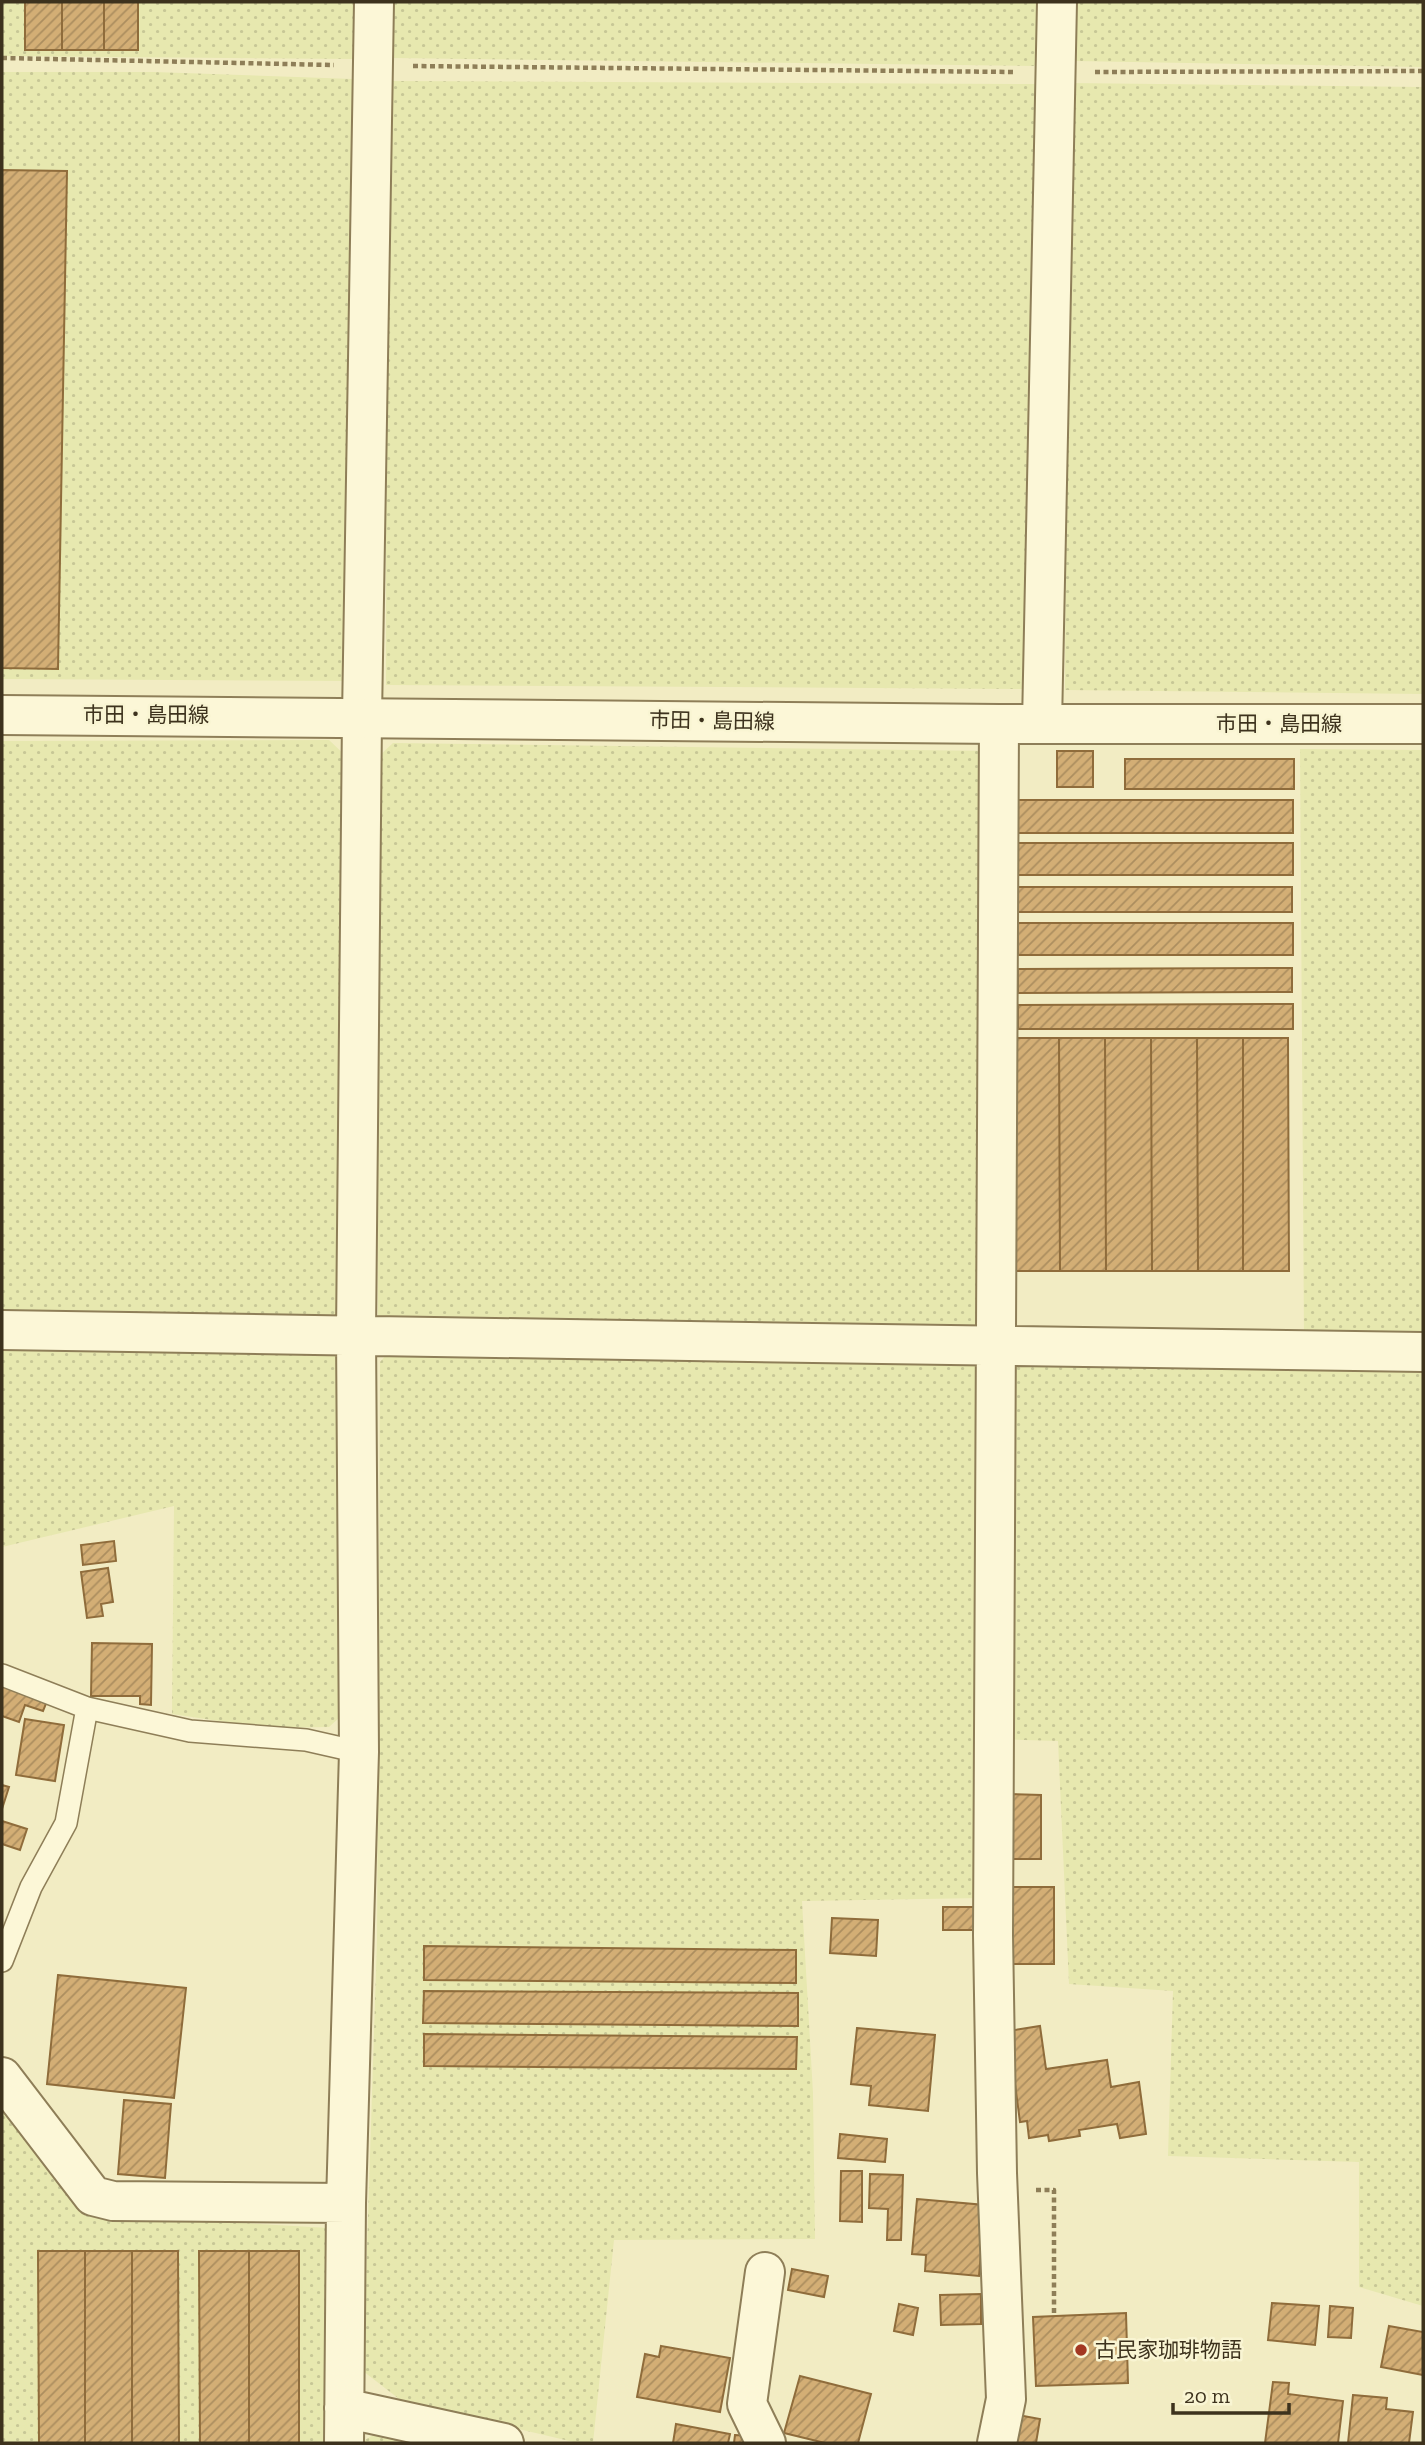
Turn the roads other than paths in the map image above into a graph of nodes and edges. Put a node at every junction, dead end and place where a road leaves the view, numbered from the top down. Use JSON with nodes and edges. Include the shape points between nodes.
{"nodes":[{"id":1,"x":374,"y":2,"type":"edge"},
{"id":2,"x":1057,"y":2,"type":"edge"},
{"id":3,"x":2,"y":715,"type":"edge"},
{"id":4,"x":362,"y":717,"type":"junction"},
{"id":5,"x":999,"y":724,"type":"junction"},
{"id":6,"x":1042,"y":724,"type":"junction"},
{"id":7,"x":1423,"y":724,"type":"edge"},
{"id":8,"x":2,"y":1330,"type":"edge"},
{"id":9,"x":356,"y":1334,"type":"junction"},
{"id":10,"x":996,"y":1348,"type":"junction"},
{"id":11,"x":1423,"y":1352,"type":"edge"},
{"id":12,"x":2,"y":1675,"type":"edge"},
{"id":13,"x":87,"y":1708,"type":"junction"},
{"id":14,"x":359,"y":1752,"type":"junction"},
{"id":15,"x":2,"y":1961,"type":"edge"},
{"id":16,"x":2,"y":2077,"type":"edge"},
{"id":17,"x":346,"y":2203,"type":"junction"},
{"id":18,"x":765,"y":2272,"type":"dead end"},
{"id":19,"x":344,"y":2425,"type":"edge"},
{"id":20,"x":504,"y":2443,"type":"edge"},
{"id":21,"x":766,"y":2443,"type":"edge"},
{"id":22,"x":997,"y":2443,"type":"edge"}],
"edges":[{"from":1,"to":4,"type":"street"},
{"from":2,"to":6,"type":"street"},
{"from":3,"to":4,"type":"street","name":"市田・島田線"},
{"from":4,"to":5,"type":"street","name":"市田・島田線"},
{"from":4,"to":9,"type":"street"},
{"from":5,"to":6,"type":"street","name":"市田・島田線"},
{"from":5,"to":10,"type":"street"},
{"from":6,"to":7,"type":"street","name":"市田・島田線"},
{"from":8,"to":9,"type":"street"},
{"from":9,"to":10,"type":"street"},
{"from":9,"to":14,"type":"street"},
{"from":10,"to":11,"type":"street"},
{"from":10,"to":22,"type":"street","via":[[993,1936],[1006,2399]]},
{"from":12,"to":13,"type":"lane"},
{"from":13,"to":14,"type":"lane","via":[[190,1731],[306,1740]]},
{"from":13,"to":15,"type":"lane","via":[[66,1823],[31,1887]]},
{"from":14,"to":17,"type":"street"},
{"from":16,"to":17,"type":"street","via":[[93,2196],[113,2201]]},
{"from":17,"to":19,"type":"street"},
{"from":18,"to":21,"type":"street","via":[[747,2404]]},
{"from":19,"to":20,"type":"street"}]}
